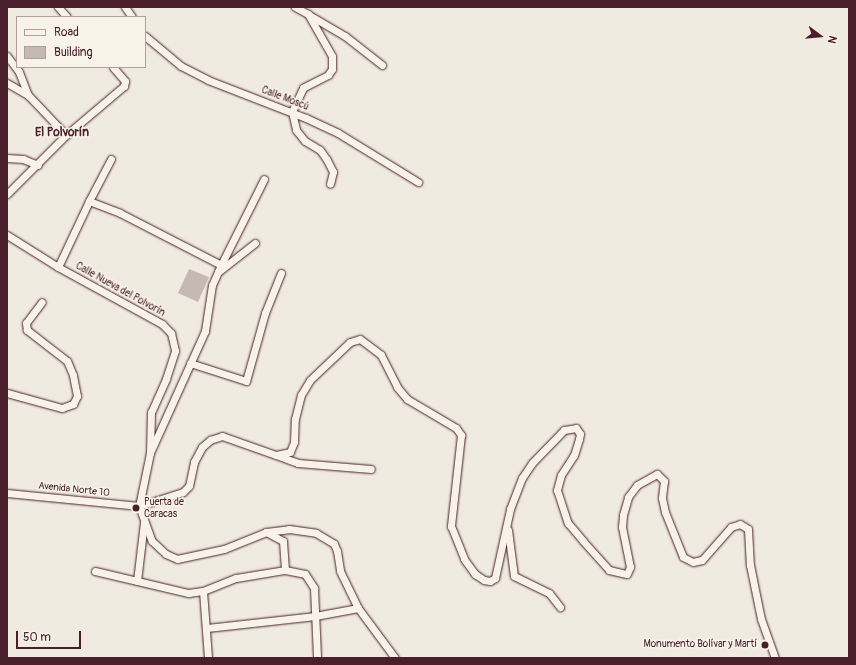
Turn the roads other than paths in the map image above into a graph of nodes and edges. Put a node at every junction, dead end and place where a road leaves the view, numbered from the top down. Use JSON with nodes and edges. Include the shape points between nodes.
{"nodes":[{"id":1,"x":58,"y":7,"type":"edge"},
{"id":2,"x":125,"y":7,"type":"edge"},
{"id":3,"x":295,"y":7,"type":"edge"},
{"id":4,"x":308,"y":14,"type":"junction"},
{"id":5,"x":66,"y":16,"type":"edge"},
{"id":6,"x":131,"y":16,"type":"edge"},
{"id":7,"x":146,"y":37,"type":"edge"},
{"id":8,"x":7,"y":56,"type":"edge"},
{"id":9,"x":382,"y":65,"type":"dead end"},
{"id":10,"x":16,"y":67,"type":"edge"},
{"id":11,"x":17,"y":68,"type":"edge"},
{"id":12,"x":114,"y":68,"type":"edge"},
{"id":13,"x":7,"y":83,"type":"edge"},
{"id":14,"x":28,"y":95,"type":"junction"},
{"id":15,"x":292,"y":112,"type":"junction"},
{"id":16,"x":66,"y":135,"type":"junction"},
{"id":17,"x":7,"y":158,"type":"edge"},
{"id":18,"x":111,"y":159,"type":"dead end"},
{"id":19,"x":38,"y":165,"type":"junction"},
{"id":20,"x":264,"y":179,"type":"dead end"},
{"id":21,"x":418,"y":182,"type":"dead end"},
{"id":22,"x":330,"y":184,"type":"dead end"},
{"id":23,"x":7,"y":194,"type":"edge"},
{"id":24,"x":89,"y":201,"type":"junction"},
{"id":25,"x":7,"y":236,"type":"edge"},
{"id":26,"x":255,"y":243,"type":"dead end"},
{"id":27,"x":221,"y":265,"type":"junction"},
{"id":28,"x":58,"y":267,"type":"junction"},
{"id":29,"x":281,"y":273,"type":"dead end"},
{"id":30,"x":217,"y":274,"type":"junction"},
{"id":31,"x":42,"y":302,"type":"dead end"},
{"id":32,"x":190,"y":363,"type":"junction"},
{"id":33,"x":7,"y":393,"type":"edge"},
{"id":34,"x":150,"y":453,"type":"junction"},
{"id":35,"x":276,"y":455,"type":"junction"},
{"id":36,"x":371,"y":469,"type":"dead end"},
{"id":37,"x":7,"y":493,"type":"edge"},
{"id":38,"x":139,"y":506,"type":"junction"},
{"id":39,"x":144,"y":520,"type":"junction"},
{"id":40,"x":508,"y":522,"type":"junction"},
{"id":41,"x":266,"y":532,"type":"junction"},
{"id":42,"x":285,"y":570,"type":"junction"},
{"id":43,"x":96,"y":571,"type":"dead end"},
{"id":44,"x":137,"y":581,"type":"junction"},
{"id":45,"x":203,"y":591,"type":"junction"},
{"id":46,"x":560,"y":607,"type":"dead end"},
{"id":47,"x":358,"y":608,"type":"junction"},
{"id":48,"x":315,"y":616,"type":"junction"},
{"id":49,"x":207,"y":628,"type":"junction"},
{"id":50,"x":208,"y":658,"type":"edge"},
{"id":51,"x":317,"y":658,"type":"edge"},
{"id":52,"x":395,"y":658,"type":"edge"},
{"id":53,"x":775,"y":658,"type":"edge"}],
"edges":[{"from":1,"to":5,"type":"street"},
{"from":2,"to":6,"type":"street"},
{"from":3,"to":4,"type":"street"},
{"from":4,"to":9,"type":"street","via":[[345,36]]},
{"from":4,"to":15,"type":"street","via":[[330,50],[332,69],[328,75],[303,88]]},
{"from":7,"to":15,"type":"street","name":"Calle Moscú","via":[[181,66],[208,80]]},
{"from":8,"to":10,"type":"street"},
{"from":11,"to":14,"type":"street"},
{"from":12,"to":16,"type":"street","via":[[125,84]]},
{"from":13,"to":14,"type":"street"},
{"from":14,"to":16,"type":"street"},
{"from":15,"to":21,"type":"street","name":"Calle Moscú","via":[[338,133]]},
{"from":15,"to":22,"type":"street","via":[[296,130],[328,160],[333,172]]},
{"from":16,"to":19,"type":"street"},
{"from":17,"to":19,"type":"street","via":[[23,159]]},
{"from":18,"to":24,"type":"street"},
{"from":19,"to":23,"type":"street"},
{"from":20,"to":27,"type":"street"},
{"from":24,"to":27,"type":"street","via":[[120,213]]},
{"from":24,"to":28,"type":"street"},
{"from":25,"to":28,"type":"street","name":"Calle Nueva del Polvorín"},
{"from":26,"to":30,"type":"street"},
{"from":27,"to":30,"type":"street"},
{"from":28,"to":34,"type":"street","name":"Calle Nueva del Polvorín","via":[[162,324],[171,333],[175,351],[151,412]]},
{"from":29,"to":32,"type":"street","via":[[265,313],[246,381]]},
{"from":30,"to":32,"type":"street","via":[[212,285],[205,331]]},
{"from":31,"to":33,"type":"street","via":[[26,323],[27,330],[67,361],[74,375],[77,396],[73,404],[62,408]]},
{"from":32,"to":34,"type":"street"},
{"from":34,"to":38,"type":"street","name":"Calle Nueva del Polvorín"},
{"from":35,"to":36,"type":"street","via":[[298,463]]},
{"from":35,"to":38,"type":"street","via":[[222,436],[210,440],[202,447],[194,462],[189,486],[183,492]]},
{"from":35,"to":40,"type":"street","via":[[290,452],[294,442],[294,419],[299,401],[310,380],[350,342],[360,339],[381,355],[397,387],[407,399],[456,428],[461,435],[451,526],[464,559],[475,574],[484,580],[490,581],[494,578]]},
{"from":37,"to":38,"type":"street","name":"Avenida Norte 10"},
{"from":38,"to":39,"type":"street"},
{"from":39,"to":41,"type":"street","via":[[152,541],[166,554],[177,559],[224,548]]},
{"from":39,"to":44,"type":"street"},
{"from":40,"to":46,"type":"street","via":[[514,576],[549,593]]},
{"from":40,"to":53,"type":"street","via":[[522,478],[532,463],[564,430],[576,428],[580,434],[579,439],[574,455],[561,475],[558,490],[562,512],[578,537],[609,570],[627,574],[630,567],[622,515],[628,497],[637,485],[657,474],[664,481],[662,498],[665,512],[683,556],[693,562],[702,560],[723,534],[740,524],[748,529],[753,580],[761,619]]},
{"from":41,"to":42,"type":"street","via":[[283,541]]},
{"from":41,"to":47,"type":"street","via":[[289,529],[316,534],[334,544],[340,571]]},
{"from":42,"to":45,"type":"street","via":[[227,580]]},
{"from":42,"to":48,"type":"street","via":[[305,574],[311,579],[314,588]]},
{"from":43,"to":44,"type":"street"},
{"from":44,"to":45,"type":"street","via":[[188,593]]},
{"from":45,"to":49,"type":"street"},
{"from":47,"to":48,"type":"street"},
{"from":47,"to":52,"type":"street"},
{"from":48,"to":49,"type":"street"},
{"from":48,"to":51,"type":"street"},
{"from":49,"to":50,"type":"street"}]}
